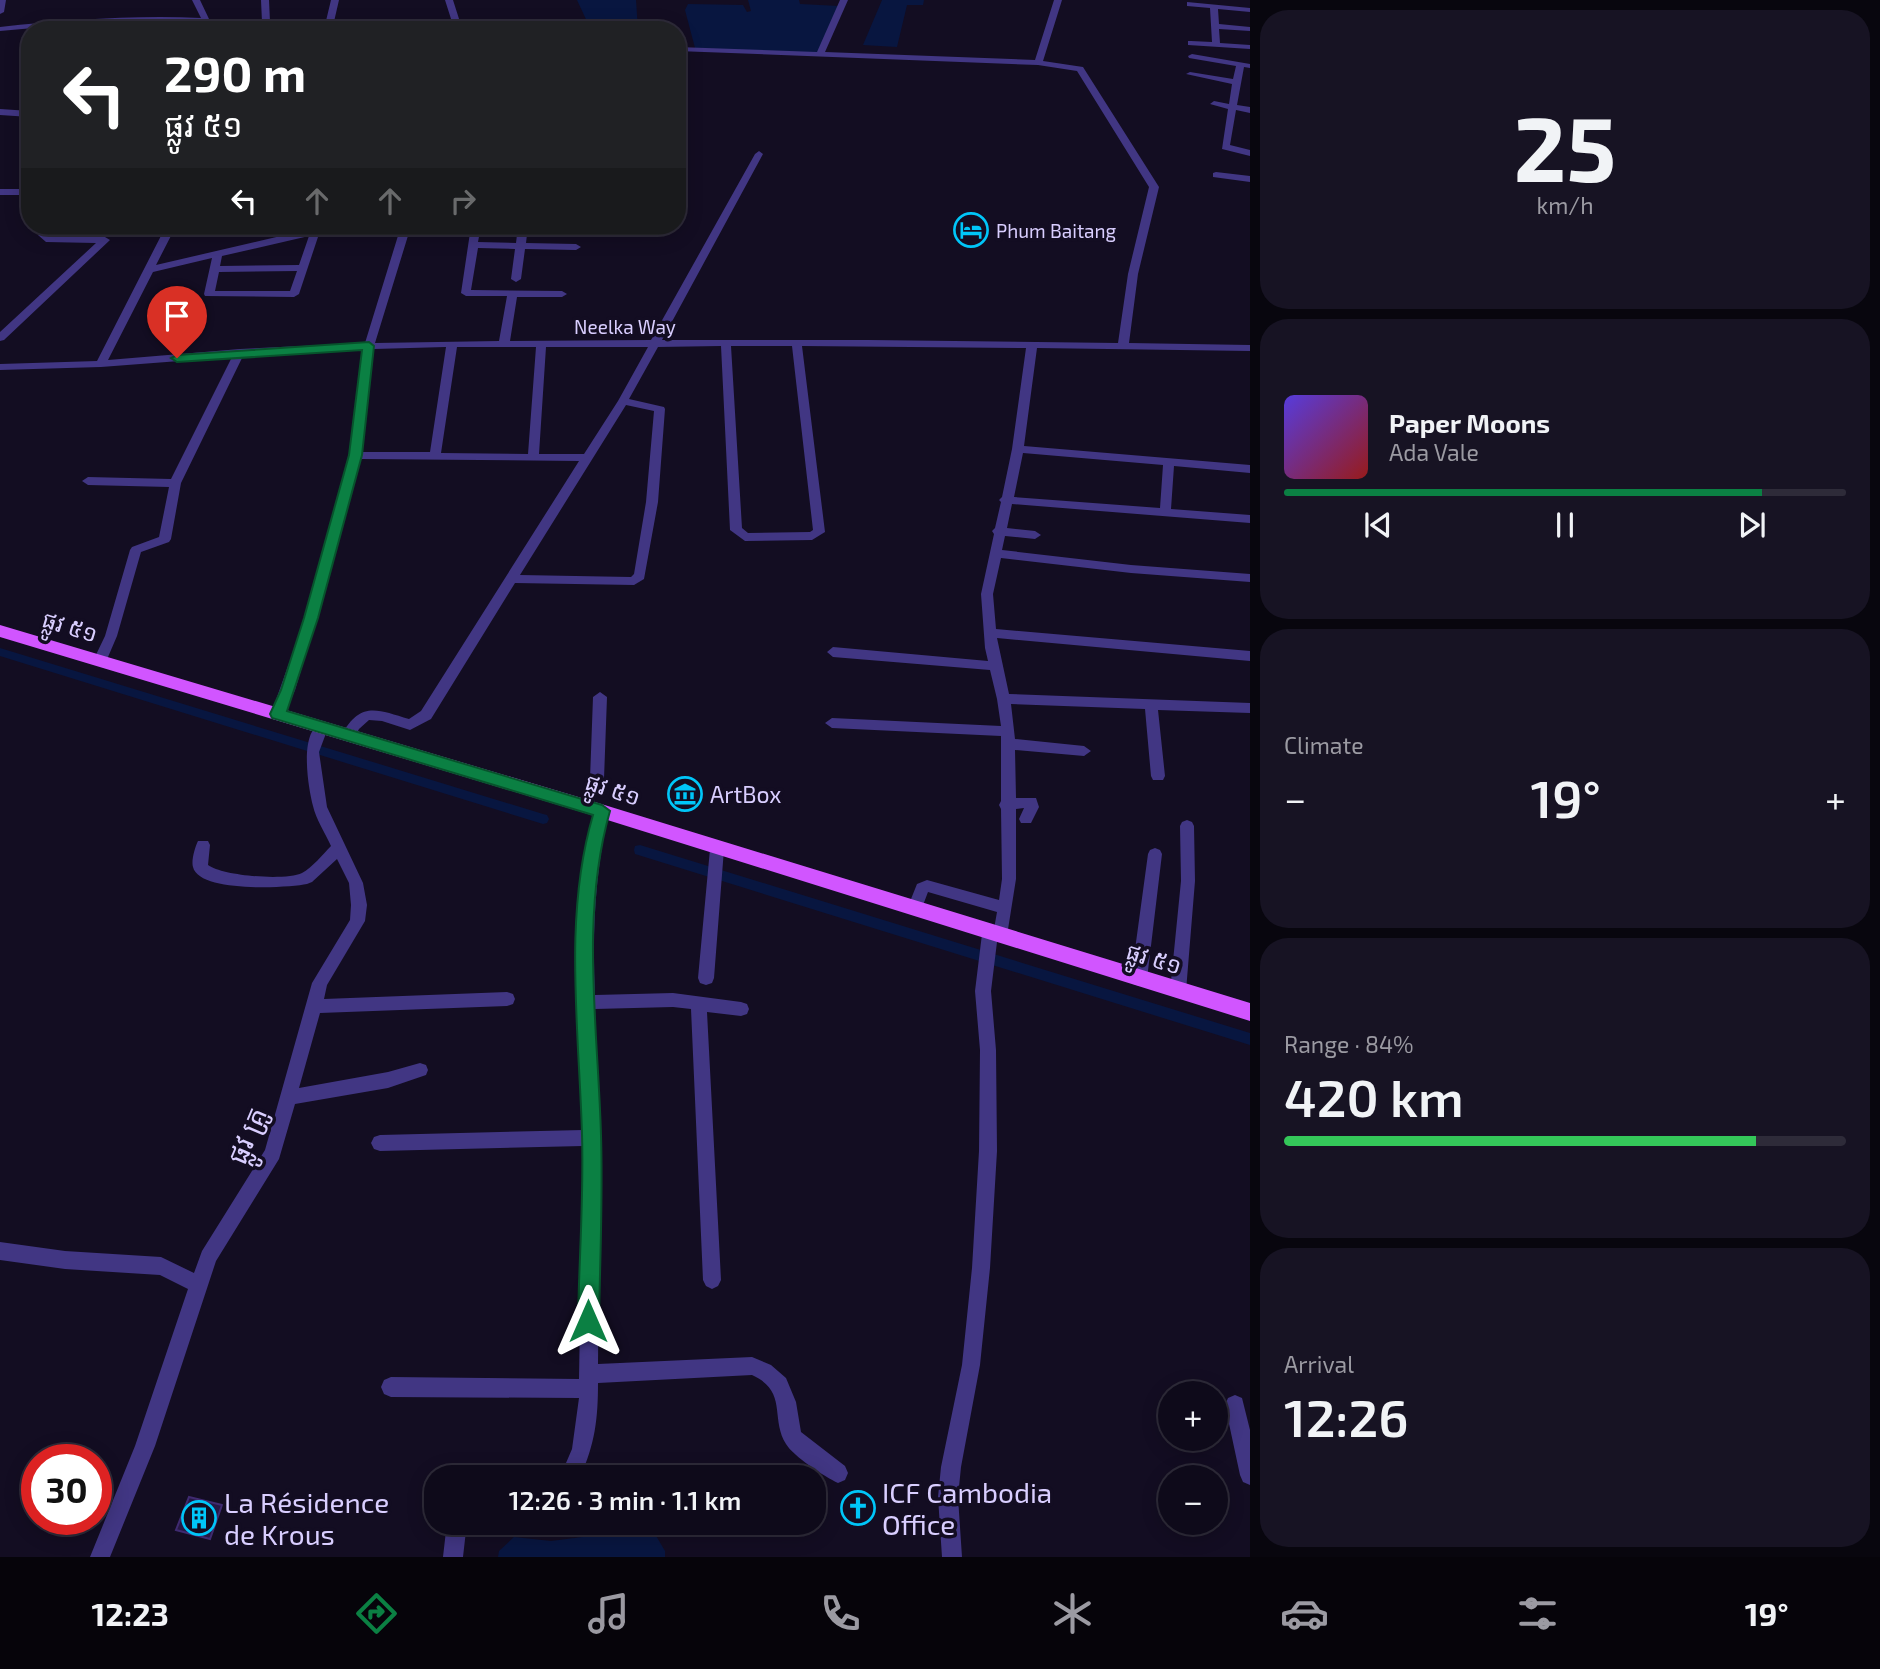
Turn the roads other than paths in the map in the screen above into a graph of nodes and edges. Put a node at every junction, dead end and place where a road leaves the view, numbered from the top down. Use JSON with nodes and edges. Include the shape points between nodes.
{"nodes":[{"id":1,"x":2,"y":0,"type":"edge"},
{"id":2,"x":196,"y":0,"type":"edge"},
{"id":3,"x":265,"y":0,"type":"edge"},
{"id":4,"x":335,"y":0,"type":"edge"},
{"id":5,"x":449,"y":0,"type":"edge"},
{"id":6,"x":1058,"y":0,"type":"edge"},
{"id":7,"x":844,"y":2,"type":"edge"},
{"id":8,"x":1190,"y":4,"type":"dead end"},
{"id":9,"x":0,"y":6,"type":"edge"},
{"id":10,"x":1214,"y":7,"type":"junction"},
{"id":11,"x":1250,"y":10,"type":"edge"},
{"id":12,"x":0,"y":12,"type":"edge"},
{"id":13,"x":169,"y":19,"type":"joint"},
{"id":14,"x":103,"y":21,"type":"edge"},
{"id":15,"x":206,"y":21,"type":"joint"},
{"id":16,"x":266,"y":21,"type":"edge"},
{"id":17,"x":331,"y":21,"type":"edge"},
{"id":18,"x":456,"y":21,"type":"edge"},
{"id":19,"x":1215,"y":26,"type":"junction"},
{"id":20,"x":21,"y":28,"type":"edge"},
{"id":21,"x":1250,"y":29,"type":"edge"},
{"id":22,"x":0,"y":30,"type":"edge"},
{"id":23,"x":1191,"y":43,"type":"dead end"},
{"id":24,"x":1216,"y":44,"type":"junction"},
{"id":25,"x":1250,"y":47,"type":"edge"},
{"id":26,"x":686,"y":49,"type":"edge"},
{"id":27,"x":820,"y":55,"type":"junction"},
{"id":28,"x":1192,"y":56,"type":"dead end"},
{"id":29,"x":1038,"y":62,"type":"junction"},
{"id":30,"x":1245,"y":65,"type":"edge"},
{"id":31,"x":1190,"y":74,"type":"dead end"},
{"id":32,"x":1236,"y":82,"type":"junction"},
{"id":33,"x":1214,"y":104,"type":"dead end"},
{"id":34,"x":1231,"y":107,"type":"junction"},
{"id":35,"x":1250,"y":110,"type":"edge"},
{"id":36,"x":0,"y":112,"type":"edge"},
{"id":37,"x":21,"y":113,"type":"edge"},
{"id":38,"x":1250,"y":153,"type":"edge"},
{"id":39,"x":759,"y":154,"type":"dead end"},
{"id":40,"x":1216,"y":174,"type":"dead end"},
{"id":41,"x":1250,"y":179,"type":"edge"},
{"id":42,"x":0,"y":192,"type":"edge"},
{"id":43,"x":21,"y":192,"type":"edge"},
{"id":44,"x":43,"y":235,"type":"edge"},
{"id":45,"x":166,"y":235,"type":"edge"},
{"id":46,"x":298,"y":235,"type":"edge"},
{"id":47,"x":314,"y":235,"type":"edge"},
{"id":48,"x":403,"y":235,"type":"edge"},
{"id":49,"x":474,"y":235,"type":"edge"},
{"id":50,"x":522,"y":235,"type":"edge"},
{"id":51,"x":472,"y":244,"type":"junction"},
{"id":52,"x":520,"y":246,"type":"junction"},
{"id":53,"x":576,"y":247,"type":"dead end"},
{"id":54,"x":218,"y":254,"type":"junction"},
{"id":55,"x":304,"y":268,"type":"junction"},
{"id":56,"x":214,"y":269,"type":"junction"},
{"id":57,"x":148,"y":270,"type":"junction"},
{"id":58,"x":516,"y":279,"type":"dead end"},
{"id":59,"x":562,"y":294,"type":"dead end"},
{"id":60,"x":512,"y":295,"type":"junction"},
{"id":61,"x":0,"y":338,"type":"edge"},
{"id":62,"x":452,"y":344,"type":"junction"},
{"id":63,"x":504,"y":344,"type":"junction"},
{"id":64,"x":541,"y":344,"type":"junction"},
{"id":65,"x":656,"y":344,"type":"junction"},
{"id":66,"x":726,"y":344,"type":"junction"},
{"id":67,"x":797,"y":344,"type":"junction"},
{"id":68,"x":1032,"y":345,"type":"junction"},
{"id":69,"x":369,"y":346,"type":"junction"},
{"id":70,"x":1123,"y":346,"type":"junction"},
{"id":71,"x":1250,"y":348,"type":"edge"},
{"id":72,"x":240,"y":352,"type":"junction"},
{"id":73,"x":101,"y":364,"type":"junction"},
{"id":74,"x":0,"y":368,"type":"edge"},
{"id":75,"x":623,"y":401,"type":"junction"},
{"id":76,"x":1018,"y":449,"type":"junction"},
{"id":77,"x":356,"y":455,"type":"junction"},
{"id":78,"x":435,"y":456,"type":"junction"},
{"id":79,"x":533,"y":456,"type":"junction"},
{"id":80,"x":586,"y":458,"type":"junction"},
{"id":81,"x":1169,"y":463,"type":"junction"},
{"id":82,"x":1250,"y":469,"type":"edge"},
{"id":83,"x":88,"y":481,"type":"dead end"},
{"id":84,"x":175,"y":483,"type":"junction"},
{"id":85,"x":1005,"y":500,"type":"junction"},
{"id":86,"x":1165,"y":513,"type":"junction"},
{"id":87,"x":1250,"y":519,"type":"edge"},
{"id":88,"x":998,"y":531,"type":"junction"},
{"id":89,"x":1035,"y":535,"type":"dead end"},
{"id":90,"x":994,"y":553,"type":"junction"},
{"id":91,"x":512,"y":579,"type":"junction"},
{"id":92,"x":1250,"y":579,"type":"edge"},
{"id":93,"x":0,"y":631,"type":"edge"},
{"id":94,"x":990,"y":633,"type":"junction"},
{"id":95,"x":833,"y":652,"type":"dead end"},
{"id":96,"x":1250,"y":656,"type":"edge"},
{"id":97,"x":100,"y":661,"type":"junction"},
{"id":98,"x":995,"y":666,"type":"junction"},
{"id":99,"x":600,"y":697,"type":"dead end"},
{"id":100,"x":1004,"y":699,"type":"junction"},
{"id":101,"x":1151,"y":704,"type":"junction"},
{"id":102,"x":1250,"y":708,"type":"edge"},
{"id":103,"x":278,"y":714,"type":"junction"},
{"id":104,"x":832,"y":723,"type":"dead end"},
{"id":105,"x":348,"y":736,"type":"junction"},
{"id":106,"x":317,"y":738,"type":"junction"},
{"id":107,"x":1007,"y":738,"type":"junction"},
{"id":108,"x":1084,"y":751,"type":"dead end"},
{"id":109,"x":1158,"y":776,"type":"dead end"},
{"id":110,"x":593,"y":800,"type":"junction"},
{"id":111,"x":1006,"y":805,"type":"junction"},
{"id":112,"x":1026,"y":820,"type":"dead end"},
{"id":113,"x":1187,"y":826,"type":"dead end"},
{"id":114,"x":203,"y":845,"type":"dead end"},
{"id":115,"x":339,"y":848,"type":"junction"},
{"id":116,"x":716,"y":854,"type":"junction"},
{"id":117,"x":1155,"y":854,"type":"dead end"},
{"id":118,"x":918,"y":900,"type":"junction"},
{"id":119,"x":999,"y":927,"type":"junction"},
{"id":120,"x":1140,"y":968,"type":"junction"},
{"id":121,"x":706,"y":978,"type":"dead end"},
{"id":122,"x":1181,"y":978,"type":"junction"},
{"id":123,"x":507,"y":999,"type":"dead end"},
{"id":124,"x":587,"y":1002,"type":"junction"},
{"id":125,"x":699,"y":1002,"type":"junction"},
{"id":126,"x":312,"y":1006,"type":"junction"},
{"id":127,"x":741,"y":1009,"type":"dead end"},
{"id":128,"x":1250,"y":1012,"type":"edge"},
{"id":129,"x":419,"y":1070,"type":"dead end"},
{"id":130,"x":290,"y":1097,"type":"junction"},
{"id":131,"x":592,"y":1138,"type":"junction"},
{"id":132,"x":380,"y":1143,"type":"dead end"},
{"id":133,"x":0,"y":1251,"type":"edge"},
{"id":134,"x":712,"y":1280,"type":"dead end"},
{"id":135,"x":199,"y":1285,"type":"junction"},
{"id":136,"x":589,"y":1382,"type":"junction"},
{"id":137,"x":391,"y":1387,"type":"dead end"},
{"id":138,"x":1235,"y":1405,"type":"dead end"},
{"id":139,"x":575,"y":1465,"type":"edge"},
{"id":140,"x":838,"y":1473,"type":"dead end"},
{"id":141,"x":1250,"y":1475,"type":"edge"},
{"id":142,"x":456,"y":1535,"type":"edge"},
{"id":143,"x":100,"y":1557,"type":"edge"},
{"id":144,"x":453,"y":1557,"type":"edge"},
{"id":145,"x":952,"y":1557,"type":"edge"}],
"edges":[{"from":1,"to":9,"type":"street"},
{"from":2,"to":15,"type":"street"},
{"from":3,"to":16,"type":"street"},
{"from":4,"to":17,"type":"street"},
{"from":5,"to":18,"type":"street"},
{"from":6,"to":29,"type":"street"},
{"from":7,"to":27,"type":"street"},
{"from":8,"to":10,"type":"street"},
{"from":9,"to":12,"type":"street"},
{"from":10,"to":11,"type":"street"},
{"from":10,"to":19,"type":"street"},
{"from":13,"to":14,"type":"street"},
{"from":13,"to":15,"type":"street"},
{"from":19,"to":21,"type":"street"},
{"from":19,"to":24,"type":"street"},
{"from":20,"to":22,"type":"street"},
{"from":23,"to":24,"type":"street"},
{"from":24,"to":25,"type":"street"},
{"from":26,"to":27,"type":"street"},
{"from":27,"to":29,"type":"street"},
{"from":28,"to":30,"type":"street"},
{"from":29,"to":70,"type":"street","via":[[1080,69],[1154,185],[1133,274]]},
{"from":30,"to":32,"type":"street"},
{"from":31,"to":32,"type":"street"},
{"from":32,"to":34,"type":"street"},
{"from":33,"to":34,"type":"street"},
{"from":34,"to":35,"type":"street"},
{"from":34,"to":38,"type":"street","via":[[1226,148]]},
{"from":36,"to":37,"type":"street"},
{"from":39,"to":65,"type":"street"},
{"from":40,"to":41,"type":"street"},
{"from":42,"to":43,"type":"street"},
{"from":44,"to":61,"type":"street","via":[[49,240],[105,240]]},
{"from":45,"to":57,"type":"street"},
{"from":46,"to":54,"type":"street"},
{"from":47,"to":55,"type":"street"},
{"from":48,"to":69,"type":"street"},
{"from":49,"to":51,"type":"street"},
{"from":50,"to":52,"type":"street"},
{"from":51,"to":52,"type":"street"},
{"from":51,"to":60,"type":"street","via":[[466,293]]},
{"from":52,"to":53,"type":"street"},
{"from":52,"to":58,"type":"street"},
{"from":54,"to":56,"type":"street"},
{"from":54,"to":57,"type":"street"},
{"from":55,"to":56,"type":"street"},
{"from":55,"to":56,"type":"street","via":[[297,292],[290,295],[209,294]]},
{"from":57,"to":73,"type":"street"},
{"from":59,"to":60,"type":"street"},
{"from":60,"to":63,"type":"street"},
{"from":62,"to":63,"type":"street","name":"Neelka Way"},
{"from":62,"to":69,"type":"street","name":"Neelka Way"},
{"from":62,"to":78,"type":"street"},
{"from":63,"to":64,"type":"street","name":"Neelka Way"},
{"from":64,"to":65,"type":"street","name":"Neelka Way"},
{"from":64,"to":79,"type":"street"},
{"from":65,"to":66,"type":"street","name":"Neelka Way"},
{"from":65,"to":75,"type":"street"},
{"from":66,"to":67,"type":"street","name":"Neelka Way"},
{"from":66,"to":67,"type":"street","via":[[736,530],[745,537],[820,532]]},
{"from":67,"to":68,"type":"street","name":"Neelka Way"},
{"from":68,"to":70,"type":"street","name":"Neelka Way"},
{"from":68,"to":76,"type":"street"},
{"from":69,"to":72,"type":"street","name":"Neelka Way"},
{"from":69,"to":77,"type":"street"},
{"from":70,"to":71,"type":"street","name":"Neelka Way"},
{"from":72,"to":73,"type":"street","name":"Neelka Way"},
{"from":72,"to":84,"type":"street"},
{"from":73,"to":74,"type":"street","name":"Neelka Way"},
{"from":75,"to":80,"type":"street"},
{"from":75,"to":91,"type":"street","via":[[660,409],[640,576],[634,581]]},
{"from":76,"to":81,"type":"street"},
{"from":76,"to":85,"type":"street"},
{"from":77,"to":78,"type":"street"},
{"from":77,"to":103,"type":"street","via":[[311,618]]},
{"from":78,"to":79,"type":"street"},
{"from":79,"to":80,"type":"street"},
{"from":80,"to":91,"type":"street"},
{"from":81,"to":82,"type":"street"},
{"from":81,"to":86,"type":"street"},
{"from":83,"to":84,"type":"street"},
{"from":84,"to":97,"type":"street","via":[[167,536],[136,550]]},
{"from":85,"to":86,"type":"street"},
{"from":85,"to":88,"type":"street"},
{"from":86,"to":87,"type":"street"},
{"from":88,"to":89,"type":"street"},
{"from":88,"to":90,"type":"street"},
{"from":90,"to":92,"type":"street"},
{"from":90,"to":94,"type":"street","via":[[987,594]]},
{"from":91,"to":105,"type":"street","via":[[420,720],[410,724],[370,714],[361,717]]},
{"from":93,"to":97,"type":"main road","name":"ផ្លូវ ៥១"},
{"from":94,"to":96,"type":"street"},
{"from":94,"to":98,"type":"street"},
{"from":95,"to":98,"type":"street"},
{"from":97,"to":103,"type":"main road","name":"ផ្លូវ ៥១"},
{"from":98,"to":100,"type":"street"},
{"from":99,"to":110,"type":"street"},
{"from":100,"to":101,"type":"street"},
{"from":100,"to":107,"type":"street"},
{"from":101,"to":102,"type":"street"},
{"from":101,"to":109,"type":"street"},
{"from":103,"to":106,"type":"main road","name":"ផ្លូវ ៥១"},
{"from":104,"to":107,"type":"street"},
{"from":105,"to":106,"type":"main road","name":"ផ្លូវ ៥១"},
{"from":105,"to":110,"type":"main road","name":"ផ្លូវ ៥១"},
{"from":106,"to":115,"type":"street","name":"ផ្លូវ គ្រូ","via":[[321,813]]},
{"from":107,"to":108,"type":"street"},
{"from":107,"to":111,"type":"street"},
{"from":110,"to":116,"type":"main road","name":"ផ្លូវ ៥១"},
{"from":110,"to":124,"type":"street","via":[[584,923]]},
{"from":111,"to":112,"type":"street","via":[[1031,802]]},
{"from":111,"to":119,"type":"street"},
{"from":113,"to":122,"type":"street"},
{"from":114,"to":115,"type":"street","via":[[200,867],[206,874],[243,880],[307,878]]},
{"from":115,"to":126,"type":"street","name":"ផ្លូវ គ្រូ","via":[[356,883],[359,912],[327,967]]},
{"from":116,"to":118,"type":"main road","name":"ផ្លូវ ៥១"},
{"from":116,"to":121,"type":"street"},
{"from":117,"to":120,"type":"street"},
{"from":118,"to":119,"type":"main road","name":"ផ្លូវ ៥១"},
{"from":118,"to":119,"type":"street","via":[[924,887],[933,887]]},
{"from":119,"to":120,"type":"main road","name":"ផ្លូវ ៥១"},
{"from":119,"to":145,"type":"street","via":[[985,965],[986,1185],[972,1353],[948,1487]]},
{"from":120,"to":122,"type":"main road","name":"ផ្លូវ ៥១"},
{"from":122,"to":128,"type":"main road","name":"ផ្លូវ ៥១"},
{"from":123,"to":126,"type":"street"},
{"from":124,"to":125,"type":"street"},
{"from":124,"to":131,"type":"street"},
{"from":125,"to":127,"type":"street"},
{"from":125,"to":134,"type":"street"},
{"from":126,"to":130,"type":"street","name":"ផ្លូវ គ្រូ"},
{"from":129,"to":130,"type":"street"},
{"from":130,"to":135,"type":"street","name":"ផ្លូវ គ្រូ","via":[[273,1153],[214,1245]]},
{"from":131,"to":132,"type":"street"},
{"from":131,"to":136,"type":"street"},
{"from":133,"to":135,"type":"street","via":[[161,1266]]},
{"from":135,"to":143,"type":"street","name":"ផ្លូវ គ្រូ","via":[[145,1446]]},
{"from":136,"to":137,"type":"street"},
{"from":136,"to":139,"type":"street","via":[[582,1450]]},
{"from":136,"to":140,"type":"street","via":[[752,1366],[769,1372],[780,1382],[792,1436]]},
{"from":138,"to":141,"type":"street"},
{"from":142,"to":144,"type":"street"}]}
